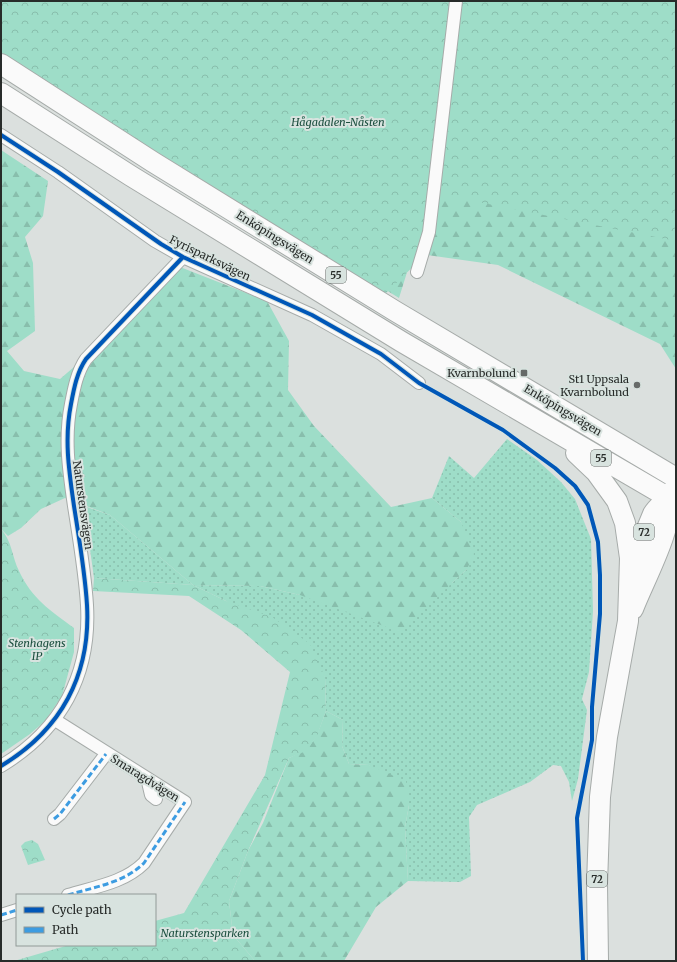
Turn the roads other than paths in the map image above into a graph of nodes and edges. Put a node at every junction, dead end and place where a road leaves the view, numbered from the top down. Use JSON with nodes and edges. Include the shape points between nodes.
{"nodes":[{"id":1,"x":456,"y":1,"type":"edge"},
{"id":2,"x":1,"y":64,"type":"edge"},
{"id":3,"x":1,"y":93,"type":"edge"},
{"id":4,"x":1,"y":135,"type":"edge"},
{"id":5,"x":183,"y":257,"type":"junction"},
{"id":6,"x":417,"y":272,"type":"dead end"},
{"id":7,"x":418,"y":383,"type":"dead end"},
{"id":8,"x":533,"y":418,"type":"junction"},
{"id":9,"x":676,"y":478,"type":"edge"},
{"id":10,"x":674,"y":495,"type":"edge"},
{"id":11,"x":671,"y":529,"type":"edge"},
{"id":12,"x":629,"y":573,"type":"junction"},
{"id":13,"x":628,"y":621,"type":"junction"},
{"id":14,"x":55,"y":720,"type":"junction"},
{"id":15,"x":106,"y":754,"type":"junction"},
{"id":16,"x":1,"y":766,"type":"edge"},
{"id":17,"x":147,"y":778,"type":"junction"},
{"id":18,"x":156,"y":799,"type":"dead end"},
{"id":19,"x":54,"y":819,"type":"dead end"},
{"id":20,"x":71,"y":894,"type":"edge"},
{"id":21,"x":16,"y":910,"type":"edge"},
{"id":22,"x":1,"y":915,"type":"edge"},
{"id":23,"x":598,"y":961,"type":"edge"}],
"edges":[{"from":1,"to":6,"type":"street","via":[[430,225]]},
{"from":2,"to":9,"type":"main road","name":"Enköpingsvägen","number":"55","via":[[153,162],[395,311]]},
{"from":3,"to":8,"type":"main road","name":"Enköpingsvägen","number":"55","via":[[368,321]]},
{"from":4,"to":5,"type":"street","name":"Fyrisparksvägen","via":[[155,241]]},
{"from":5,"to":7,"type":"street","name":"Fyrisparksvägen","via":[[312,315],[381,354]]},
{"from":5,"to":14,"type":"street","name":"Naturstensvägen","via":[[86,359],[77,378],[68,417],[66,445],[86,592],[86,637],[76,683]]},
{"from":8,"to":10,"type":"main road","name":"Enköpingsvägen","number":"55"},
{"from":8,"to":12,"type":"main road","via":[[588,463],[610,489],[625,523],[630,558]]},
{"from":10,"to":11,"type":"main road","number":"72"},
{"from":10,"to":12,"type":"main road","number":"72","via":[[653,514]]},
{"from":11,"to":13,"type":"main road","number":"72"},
{"from":12,"to":13,"type":"main road","number":"72"},
{"from":13,"to":23,"type":"main road","number":"72","via":[[607,738],[600,797]]},
{"from":14,"to":15,"type":"street","name":"Smaragdvägen"},
{"from":14,"to":16,"type":"street","name":"Naturstensvägen","via":[[38,740]]},
{"from":15,"to":17,"type":"street","name":"Smaragdvägen"},
{"from":15,"to":19,"type":"street"},
{"from":17,"to":18,"type":"street","via":[[150,795]]},
{"from":17,"to":20,"type":"street","name":"Smaragdvägen","via":[[184,802],[144,863],[130,875]]},
{"from":21,"to":22,"type":"street"}]}
